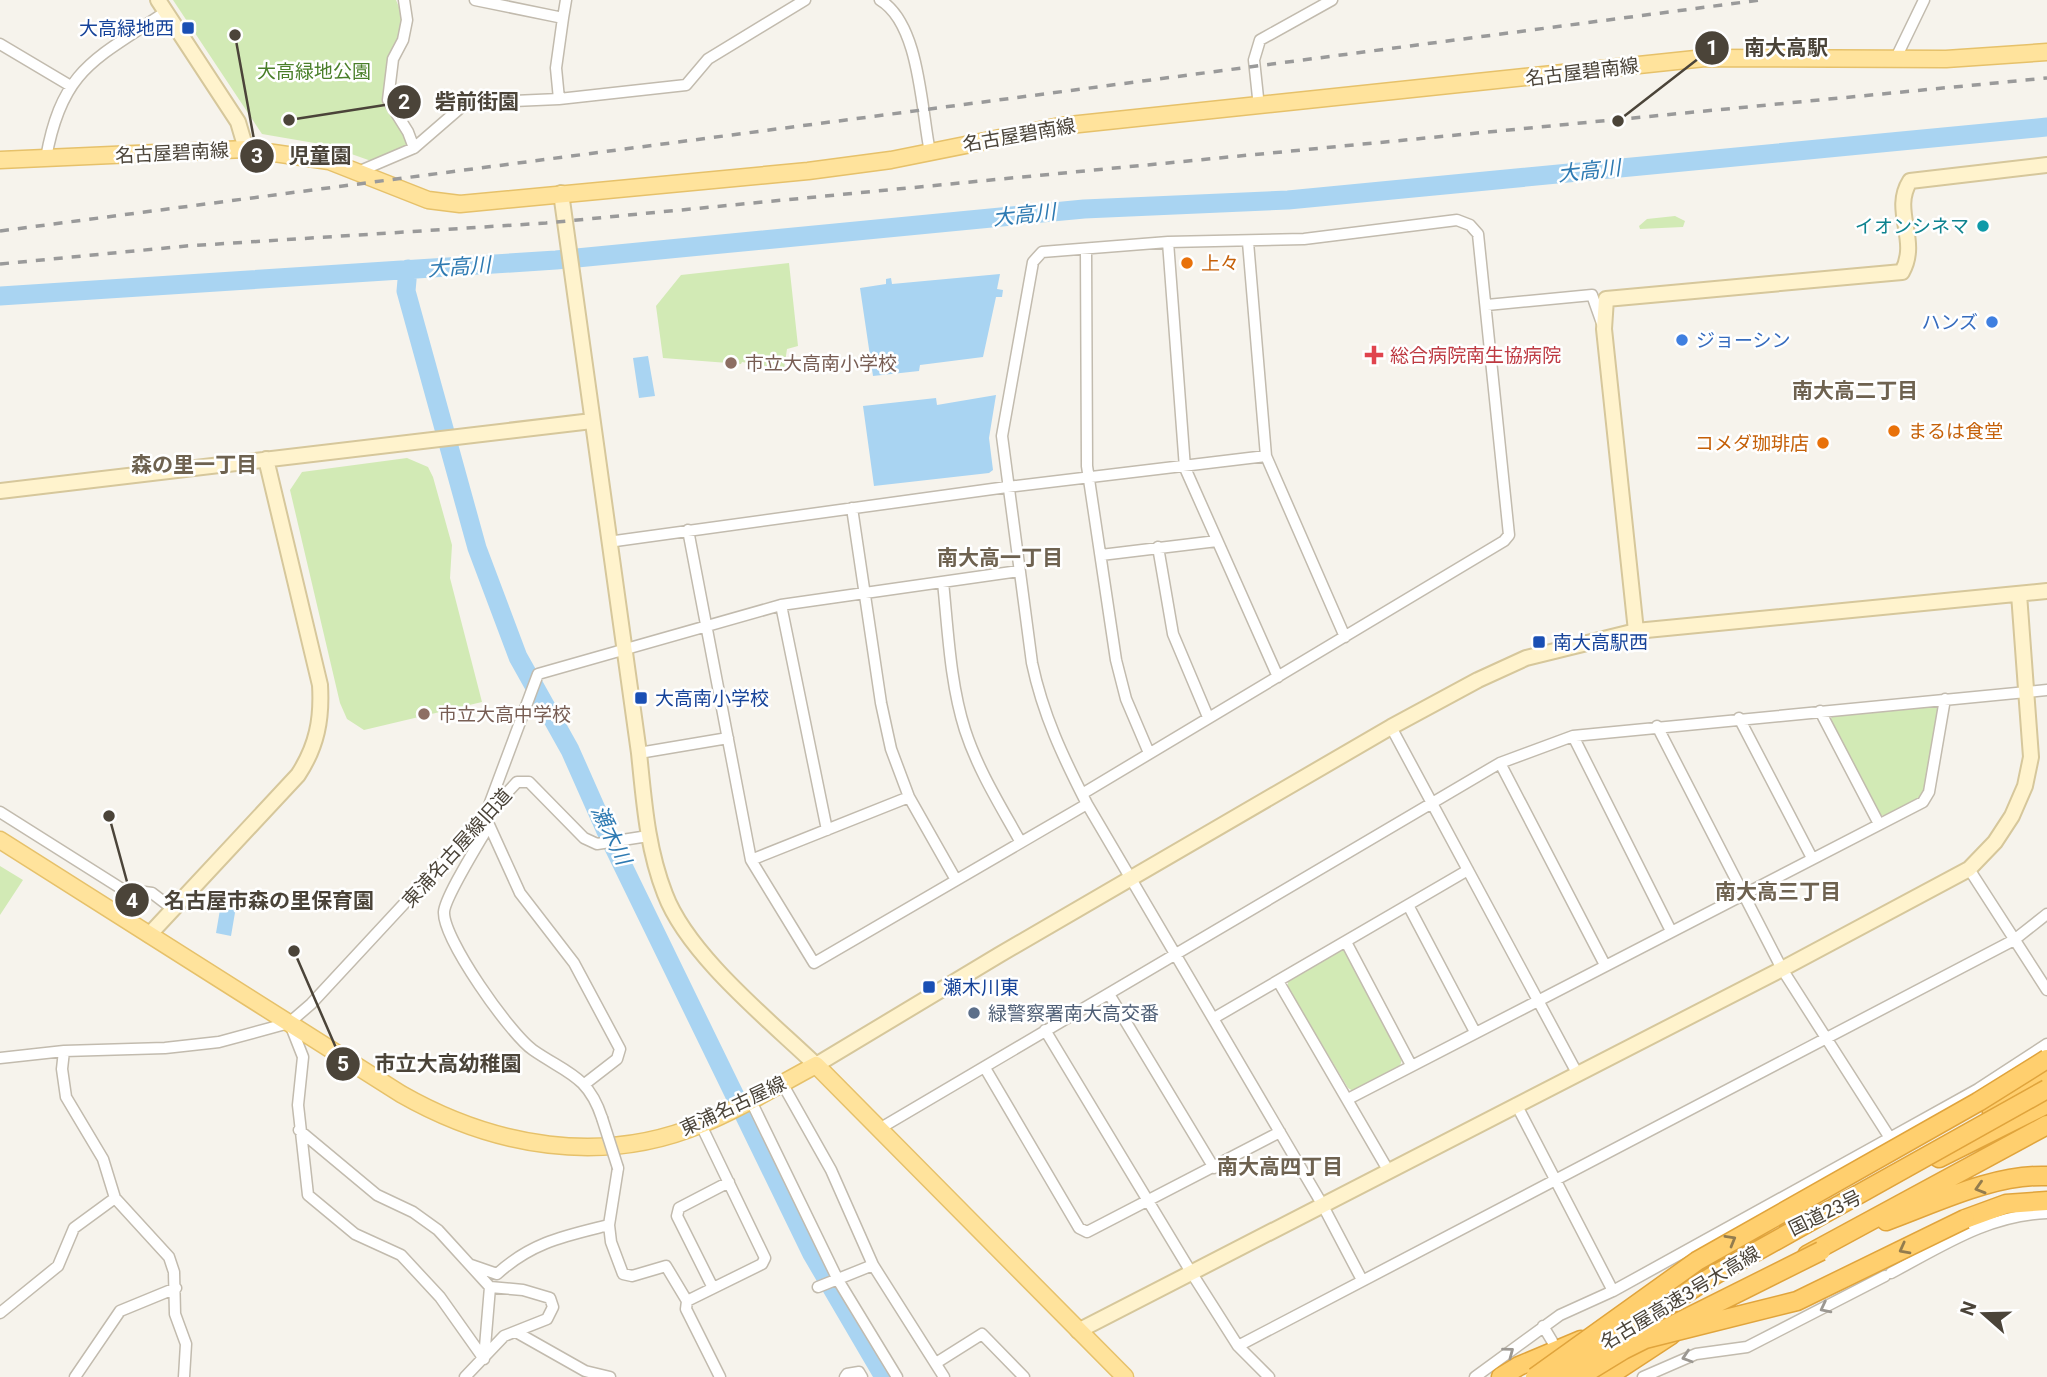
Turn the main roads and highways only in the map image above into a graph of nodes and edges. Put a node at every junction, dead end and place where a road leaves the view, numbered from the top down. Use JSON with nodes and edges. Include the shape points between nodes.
{"nodes":[{"id":1,"x":2047,"y":52,"type":"edge"},
{"id":2,"x":0,"y":160,"type":"edge"},
{"id":3,"x":0,"y":840,"type":"edge"},
{"id":4,"x":2047,"y":1059,"type":"edge"},
{"id":5,"x":2047,"y":1075,"type":"edge"},
{"id":6,"x":2047,"y":1089,"type":"edge"},
{"id":7,"x":2047,"y":1104,"type":"edge"},
{"id":8,"x":2047,"y":1125,"type":"edge"},
{"id":9,"x":2047,"y":1136,"type":"edge"},
{"id":10,"x":1976,"y":1140,"type":"junction"},
{"id":11,"x":1985,"y":1157,"type":"junction"},
{"id":12,"x":1916,"y":1163,"type":"junction"},
{"id":13,"x":2047,"y":1176,"type":"edge"},
{"id":14,"x":2047,"y":1201,"type":"edge"},
{"id":15,"x":1873,"y":1225,"type":"junction"},
{"id":16,"x":1609,"y":1328,"type":"junction"},
{"id":17,"x":1646,"y":1344,"type":"junction"},
{"id":18,"x":1122,"y":1376,"type":"edge"},
{"id":19,"x":1502,"y":1377,"type":"edge"},
{"id":20,"x":1536,"y":1377,"type":"edge"},
{"id":21,"x":1553,"y":1377,"type":"edge"},
{"id":22,"x":1579,"y":1377,"type":"edge"},
{"id":23,"x":1607,"y":1377,"type":"edge"},
{"id":24,"x":1614,"y":1377,"type":"edge"}],
"edges":[{"from":1,"to":2,"type":"main road","name":"名古屋碧南線","via":[[1895,60],[1705,58],[1060,126],[808,170],[460,204],[428,200],[306,156],[246,149]]},
{"from":3,"to":18,"type":"main road","name":"東浦名古屋線","via":[[435,1114],[493,1135],[553,1146],[625,1146],[701,1125],[816,1066]]},
{"from":20,"to":4,"type":"highway","one_way":true,"bridge":true,"via":[[1697,1261]]},
{"from":5,"to":12,"type":"highway","bridge":true},
{"from":6,"to":10,"type":"highway"},
{"from":6,"to":12,"type":"highway","bridge":true},
{"from":7,"to":10,"type":"highway","name":"国道23号"},
{"from":8,"to":11,"type":"highway","name":"国道23号"},
{"from":9,"to":11,"type":"highway"},
{"from":9,"to":15,"type":"highway","via":[[1955,1178]]},
{"from":10,"to":16,"type":"highway","name":"国道23号","via":[[1717,1266]]},
{"from":11,"to":17,"type":"highway","name":"国道23号"},
{"from":12,"to":21,"type":"highway","name":"名古屋高速3号大高線","bridge":true,"via":[[1671,1300]]},
{"from":13,"to":15,"type":"highway","one_way":true,"via":[[1986,1186]]},
{"from":14,"to":17,"type":"highway","one_way":true,"bridge":true,"via":[[1986,1209],[1797,1301]]},
{"from":15,"to":17,"type":"highway","name":"名古屋高速3号大高線","bridge":true},
{"from":16,"to":19,"type":"highway"},
{"from":16,"to":20,"type":"highway","name":"国道23号"},
{"from":17,"to":22,"type":"highway","name":"名古屋高速3号大高線","bridge":true},
{"from":17,"to":23,"type":"highway","name":"国道23号"},
{"from":17,"to":24,"type":"highway"}]}
